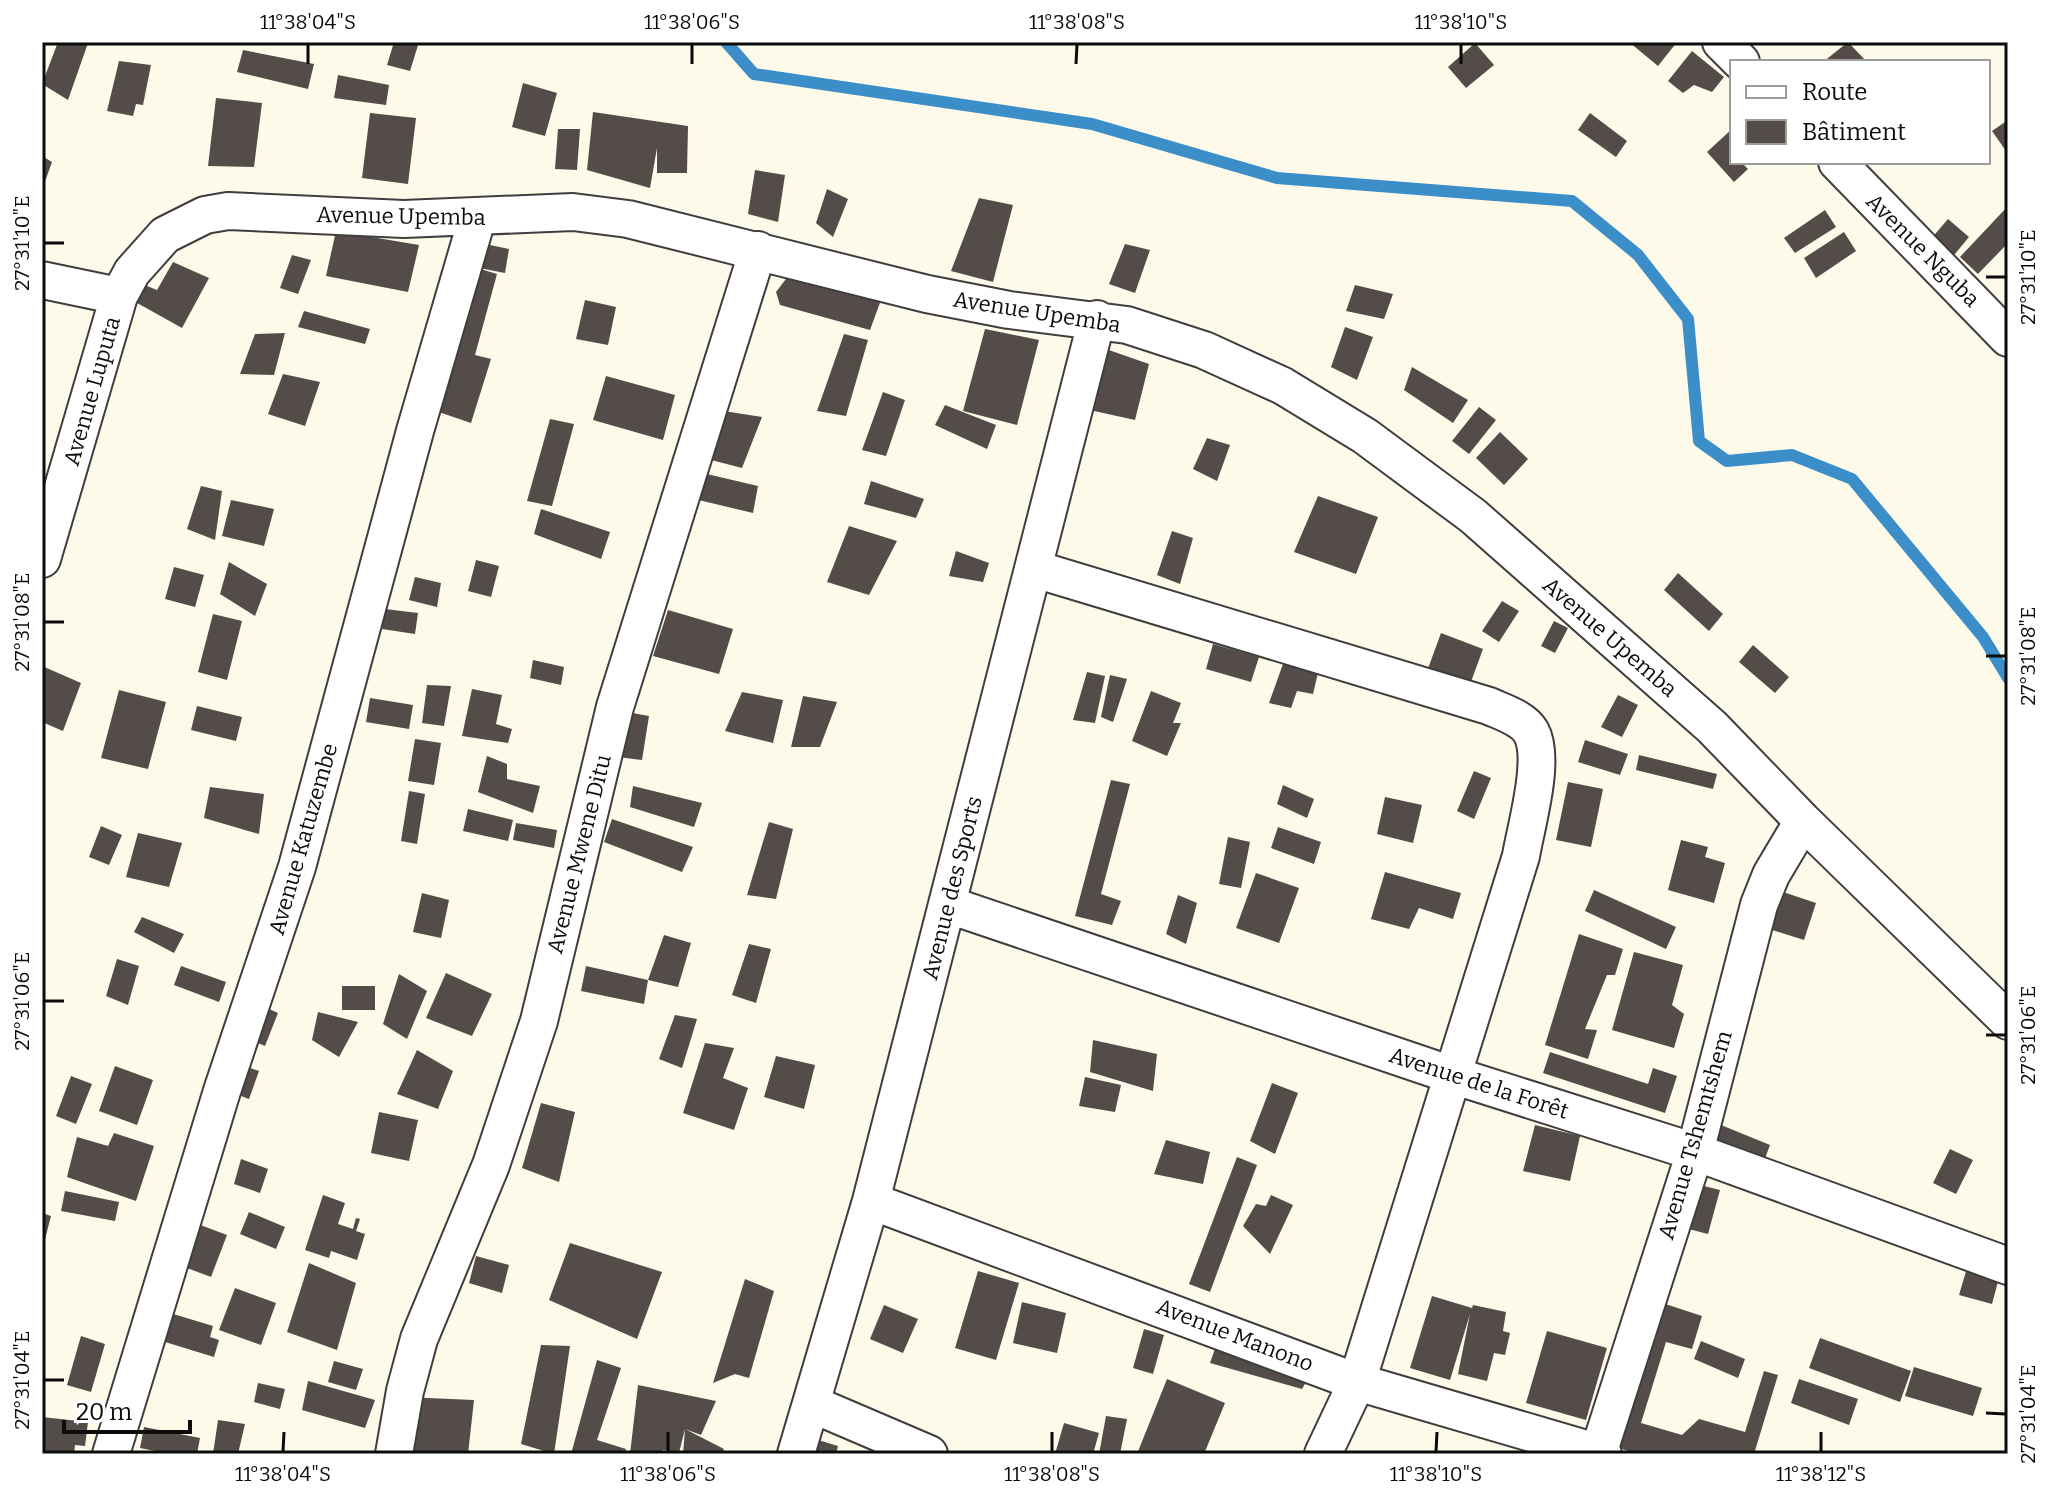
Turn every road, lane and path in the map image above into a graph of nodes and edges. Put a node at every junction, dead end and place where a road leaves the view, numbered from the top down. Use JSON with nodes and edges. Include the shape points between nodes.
{"nodes":[{"id":1,"x":1721,"y":42,"type":"edge"},
{"id":2,"x":1739,"y":60,"type":"edge"},
{"id":3,"x":1839,"y":164,"type":"edge"},
{"id":4,"x":477,"y":219,"type":"junction"},
{"id":5,"x":165,"y":235,"type":"joint"},
{"id":6,"x":758,"y":250,"type":"junction"},
{"id":7,"x":42,"y":280,"type":"edge"},
{"id":8,"x":119,"y":296,"type":"junction"},
{"id":9,"x":1097,"y":319,"type":"junction"},
{"id":10,"x":2008,"y":338,"type":"edge"},
{"id":11,"x":42,"y":559,"type":"edge"},
{"id":12,"x":1035,"y":569,"type":"junction"},
{"id":13,"x":1803,"y":821,"type":"junction"},
{"id":14,"x":949,"y":905,"type":"junction"},
{"id":15,"x":2008,"y":1021,"type":"edge"},
{"id":16,"x":1452,"y":1075,"type":"junction"},
{"id":17,"x":1695,"y":1152,"type":"junction"},
{"id":18,"x":871,"y":1201,"type":"junction"},
{"id":19,"x":2008,"y":1266,"type":"edge"},
{"id":20,"x":1357,"y":1382,"type":"junction"},
{"id":21,"x":812,"y":1404,"type":"junction"},
{"id":22,"x":1599,"y":1453,"type":"edge"},
{"id":23,"x":111,"y":1454,"type":"edge"},
{"id":24,"x":394,"y":1454,"type":"edge"},
{"id":25,"x":796,"y":1454,"type":"edge"},
{"id":26,"x":929,"y":1454,"type":"edge"},
{"id":27,"x":1323,"y":1454,"type":"edge"}],
"edges":[{"from":1,"to":2,"type":"street"},
{"from":3,"to":10,"type":"street","name":"Avenue Nguba"},
{"from":4,"to":5,"type":"street","name":"Avenue Upemba","via":[[228,211],[205,215]]},
{"from":4,"to":6,"type":"street","name":"Avenue Upemba","via":[[573,212],[628,219]]},
{"from":4,"to":23,"type":"street","name":"Avenue Katuzembe","via":[[297,867]]},
{"from":5,"to":8,"type":"street","name":"Avenue Luputa","via":[[144,255]]},
{"from":6,"to":9,"type":"street","name":"Avenue Upemba","via":[[927,294]]},
{"from":6,"to":24,"type":"street","name":"Avenue Mwene Ditu","via":[[615,707],[539,1021],[491,1165],[419,1339]]},
{"from":7,"to":8,"type":"street"},
{"from":8,"to":11,"type":"street","name":"Avenue Luputa"},
{"from":9,"to":12,"type":"street","name":"Avenue des Sports"},
{"from":9,"to":13,"type":"street","name":"Avenue Upemba","via":[[1204,350],[1283,386],[1365,436],[1473,516],[1712,727]]},
{"from":12,"to":14,"type":"street","name":"Avenue des Sports"},
{"from":12,"to":16,"type":"street","via":[[1489,706],[1531,732],[1535,774],[1521,856]]},
{"from":13,"to":15,"type":"street","name":"Avenue Upemba"},
{"from":13,"to":17,"type":"street","name":"Avenue Tshemtshem","via":[[1759,905]]},
{"from":14,"to":16,"type":"street","name":"Avenue de la Forêt"},
{"from":14,"to":18,"type":"street","name":"Avenue des Sports"},
{"from":16,"to":17,"type":"street","name":"Avenue de la Forêt"},
{"from":16,"to":20,"type":"street"},
{"from":17,"to":19,"type":"street","name":"Avenue de la Forêt"},
{"from":17,"to":22,"type":"street","name":"Avenue Tshemtshem"},
{"from":18,"to":20,"type":"street","name":"Avenue Manono"},
{"from":18,"to":21,"type":"street","name":"Avenue des Sports"},
{"from":20,"to":22,"type":"street","name":"Avenue Manono"},
{"from":20,"to":27,"type":"street"},
{"from":21,"to":25,"type":"street","name":"Avenue des Sports"},
{"from":21,"to":26,"type":"street"}]}
